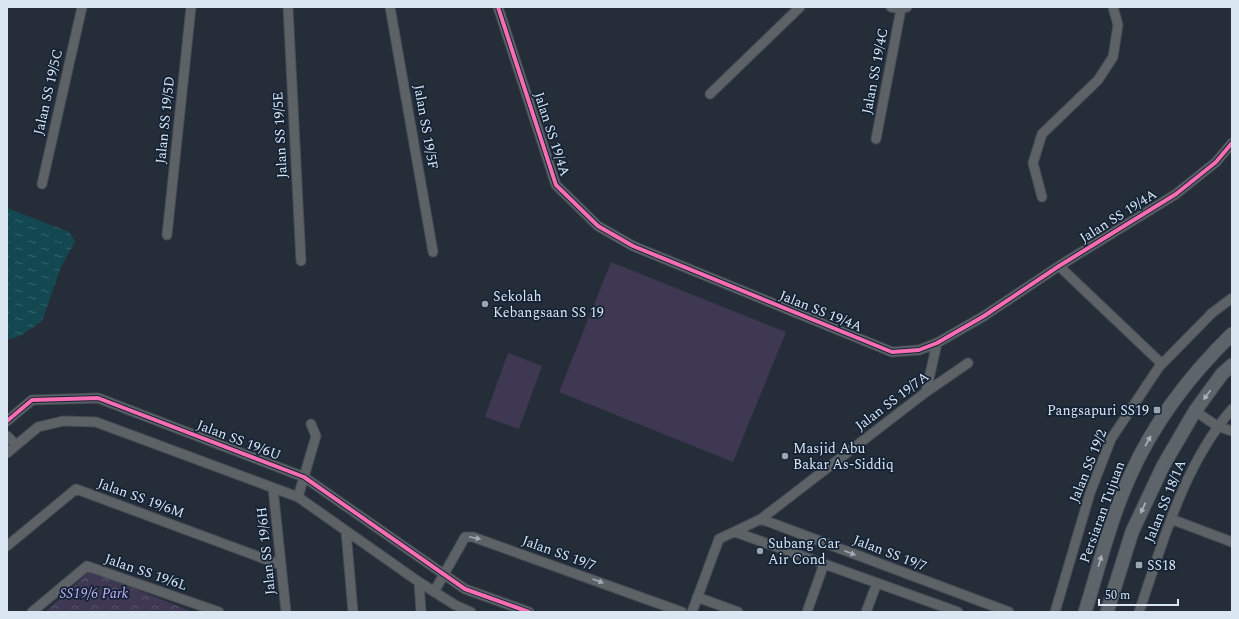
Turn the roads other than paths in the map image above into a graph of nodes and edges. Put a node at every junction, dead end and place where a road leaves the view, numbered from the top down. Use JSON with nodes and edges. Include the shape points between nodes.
{"nodes":[{"id":1,"x":82,"y":7,"type":"edge"},
{"id":2,"x":192,"y":7,"type":"edge"},
{"id":3,"x":288,"y":7,"type":"edge"},
{"id":4,"x":390,"y":7,"type":"edge"},
{"id":5,"x":498,"y":7,"type":"edge"},
{"id":6,"x":800,"y":7,"type":"edge"},
{"id":7,"x":891,"y":7,"type":"edge"},
{"id":8,"x":1113,"y":7,"type":"edge"},
{"id":9,"x":904,"y":8,"type":"edge"},
{"id":10,"x":710,"y":94,"type":"dead end"},
{"id":11,"x":876,"y":139,"type":"dead end"},
{"id":12,"x":1232,"y":143,"type":"edge"},
{"id":13,"x":42,"y":184,"type":"dead end"},
{"id":14,"x":1042,"y":197,"type":"dead end"},
{"id":15,"x":167,"y":235,"type":"dead end"},
{"id":16,"x":433,"y":252,"type":"dead end"},
{"id":17,"x":301,"y":261,"type":"dead end"},
{"id":18,"x":1059,"y":266,"type":"junction"},
{"id":19,"x":1232,"y":298,"type":"edge"},
{"id":20,"x":1232,"y":334,"type":"edge"},
{"id":21,"x":937,"y":343,"type":"junction"},
{"id":22,"x":968,"y":364,"type":"dead end"},
{"id":23,"x":1162,"y":364,"type":"junction"},
{"id":24,"x":1232,"y":365,"type":"edge"},
{"id":25,"x":926,"y":392,"type":"junction"},
{"id":26,"x":1232,"y":409,"type":"edge"},
{"id":27,"x":1195,"y":412,"type":"junction"},
{"id":28,"x":7,"y":421,"type":"edge"},
{"id":29,"x":311,"y":424,"type":"dead end"},
{"id":30,"x":1217,"y":426,"type":"junction"},
{"id":31,"x":1232,"y":431,"type":"edge"},
{"id":32,"x":7,"y":436,"type":"edge"},
{"id":33,"x":16,"y":445,"type":"junction"},
{"id":34,"x":7,"y":453,"type":"edge"},
{"id":35,"x":304,"y":477,"type":"junction"},
{"id":36,"x":273,"y":488,"type":"junction"},
{"id":37,"x":298,"y":497,"type":"junction"},
{"id":38,"x":761,"y":519,"type":"junction"},
{"id":39,"x":1171,"y":519,"type":"junction"},
{"id":40,"x":346,"y":532,"type":"junction"},
{"id":41,"x":735,"y":532,"type":"junction"},
{"id":42,"x":1232,"y":542,"type":"edge"},
{"id":43,"x":7,"y":546,"type":"edge"},
{"id":44,"x":824,"y":564,"type":"junction"},
{"id":45,"x":281,"y":565,"type":"junction"},
{"id":46,"x":445,"y":574,"type":"junction"},
{"id":47,"x":419,"y":582,"type":"junction"},
{"id":48,"x":876,"y":583,"type":"junction"},
{"id":49,"x":434,"y":592,"type":"junction"},
{"id":50,"x":697,"y":597,"type":"junction"},
{"id":51,"x":984,"y":608,"type":"edge"},
{"id":52,"x":32,"y":612,"type":"edge"},
{"id":53,"x":217,"y":612,"type":"edge"},
{"id":54,"x":286,"y":612,"type":"edge"},
{"id":55,"x":353,"y":612,"type":"edge"},
{"id":56,"x":421,"y":612,"type":"edge"},
{"id":57,"x":471,"y":612,"type":"edge"},
{"id":58,"x":529,"y":612,"type":"edge"},
{"id":59,"x":682,"y":612,"type":"edge"},
{"id":60,"x":692,"y":612,"type":"edge"},
{"id":61,"x":738,"y":612,"type":"edge"},
{"id":62,"x":807,"y":612,"type":"edge"},
{"id":63,"x":866,"y":612,"type":"edge"},
{"id":64,"x":958,"y":612,"type":"edge"},
{"id":65,"x":1009,"y":612,"type":"edge"},
{"id":66,"x":1055,"y":612,"type":"edge"},
{"id":67,"x":1085,"y":612,"type":"edge"},
{"id":68,"x":1107,"y":612,"type":"edge"},
{"id":69,"x":1139,"y":612,"type":"edge"}],
"edges":[{"from":1,"to":13,"type":"street","name":"Jalan SS 19/5C"},
{"from":2,"to":15,"type":"street","name":"Jalan SS 19/5D"},
{"from":3,"to":17,"type":"street","name":"Jalan SS 19/5E"},
{"from":4,"to":16,"type":"street","name":"Jalan SS 19/5F"},
{"from":5,"to":21,"type":"street","name":"Jalan SS 19/4A","via":[[556,185],[598,226],[633,246],[892,352],[919,350]]},
{"from":6,"to":10,"type":"street"},
{"from":7,"to":9,"type":"street"},
{"from":8,"to":14,"type":"street","via":[[1118,25],[1113,57],[1098,80],[1042,134],[1033,163]]},
{"from":9,"to":11,"type":"street","name":"Jalan SS 19/4C"},
{"from":12,"to":18,"type":"street","name":"Jalan SS 19/4A","via":[[1216,162],[1176,194]]},
{"from":18,"to":21,"type":"street","name":"Jalan SS 19/4A","via":[[984,316]]},
{"from":18,"to":23,"type":"street"},
{"from":19,"to":23,"type":"street","name":"Jalan SS 19/2","via":[[1212,313]]},
{"from":67,"to":20,"type":"main road","name":"Persiaran Tujuan","one_way":true,"via":[[1116,512],[1140,455],[1170,405],[1206,360]]},
{"from":21,"to":25,"type":"street"},
{"from":22,"to":25,"type":"street","name":"Jalan SS 19/7A"},
{"from":23,"to":66,"type":"street","name":"Jalan SS 19/2","via":[[1111,439],[1090,493]]},
{"from":24,"to":27,"type":"main road","one_way":true,"via":[[1222,374]]},
{"from":25,"to":38,"type":"street","name":"Jalan SS 19/7A"},
{"from":26,"to":30,"type":"street","name":"Jalan SS 18/1A"},
{"from":27,"to":30,"type":"street"},
{"from":27,"to":68,"type":"main road","one_way":true,"via":[[1163,466],[1132,532]]},
{"from":28,"to":35,"type":"street","name":"Jalan SS 19/6U","via":[[32,400],[98,398]]},
{"from":29,"to":35,"type":"street","via":[[316,436]]},
{"from":30,"to":31,"type":"street"},
{"from":30,"to":39,"type":"street","name":"Jalan SS 18/1A","via":[[1189,474]]},
{"from":32,"to":33,"type":"street"},
{"from":33,"to":34,"type":"street"},
{"from":33,"to":36,"type":"street","via":[[38,427],[63,421],[96,422]]},
{"from":35,"to":37,"type":"street"},
{"from":35,"to":46,"type":"street","name":"Jalan SS 19/6U"},
{"from":36,"to":37,"type":"street"},
{"from":36,"to":45,"type":"street","name":"Jalan SS 19/6H"},
{"from":37,"to":40,"type":"street"},
{"from":38,"to":41,"type":"street","name":"Jalan SS 19/7A"},
{"from":38,"to":51,"type":"street","name":"Jalan SS 19/7","one_way":true},
{"from":39,"to":42,"type":"street"},
{"from":39,"to":69,"type":"street","name":"Jalan SS 18/1A"},
{"from":40,"to":47,"type":"street"},
{"from":40,"to":55,"type":"street"},
{"from":41,"to":44,"type":"street"},
{"from":41,"to":50,"type":"street","name":"Jalan SS 19/7A","via":[[719,539]]},
{"from":43,"to":45,"type":"street","name":"Jalan SS 19/6M","via":[[76,489]]},
{"from":44,"to":48,"type":"street"},
{"from":44,"to":62,"type":"street"},
{"from":45,"to":54,"type":"street","name":"Jalan SS 19/6H"},
{"from":46,"to":49,"type":"street","name":"Jalan SS 19/7"},
{"from":46,"to":58,"type":"street","via":[[465,588]]},
{"from":46,"to":59,"type":"street","name":"Jalan SS 19/7","one_way":true,"via":[[464,537],[473,537]]},
{"from":47,"to":49,"type":"street"},
{"from":47,"to":56,"type":"street"},
{"from":48,"to":63,"type":"street"},
{"from":48,"to":64,"type":"street"},
{"from":49,"to":57,"type":"street"},
{"from":50,"to":60,"type":"street","name":"Jalan SS 19/7A"},
{"from":50,"to":61,"type":"street"},
{"from":51,"to":65,"type":"street","name":"Jalan SS 19/7"},
{"from":52,"to":53,"type":"street","name":"Jalan SS 19/6L","via":[[87,566]]}]}
